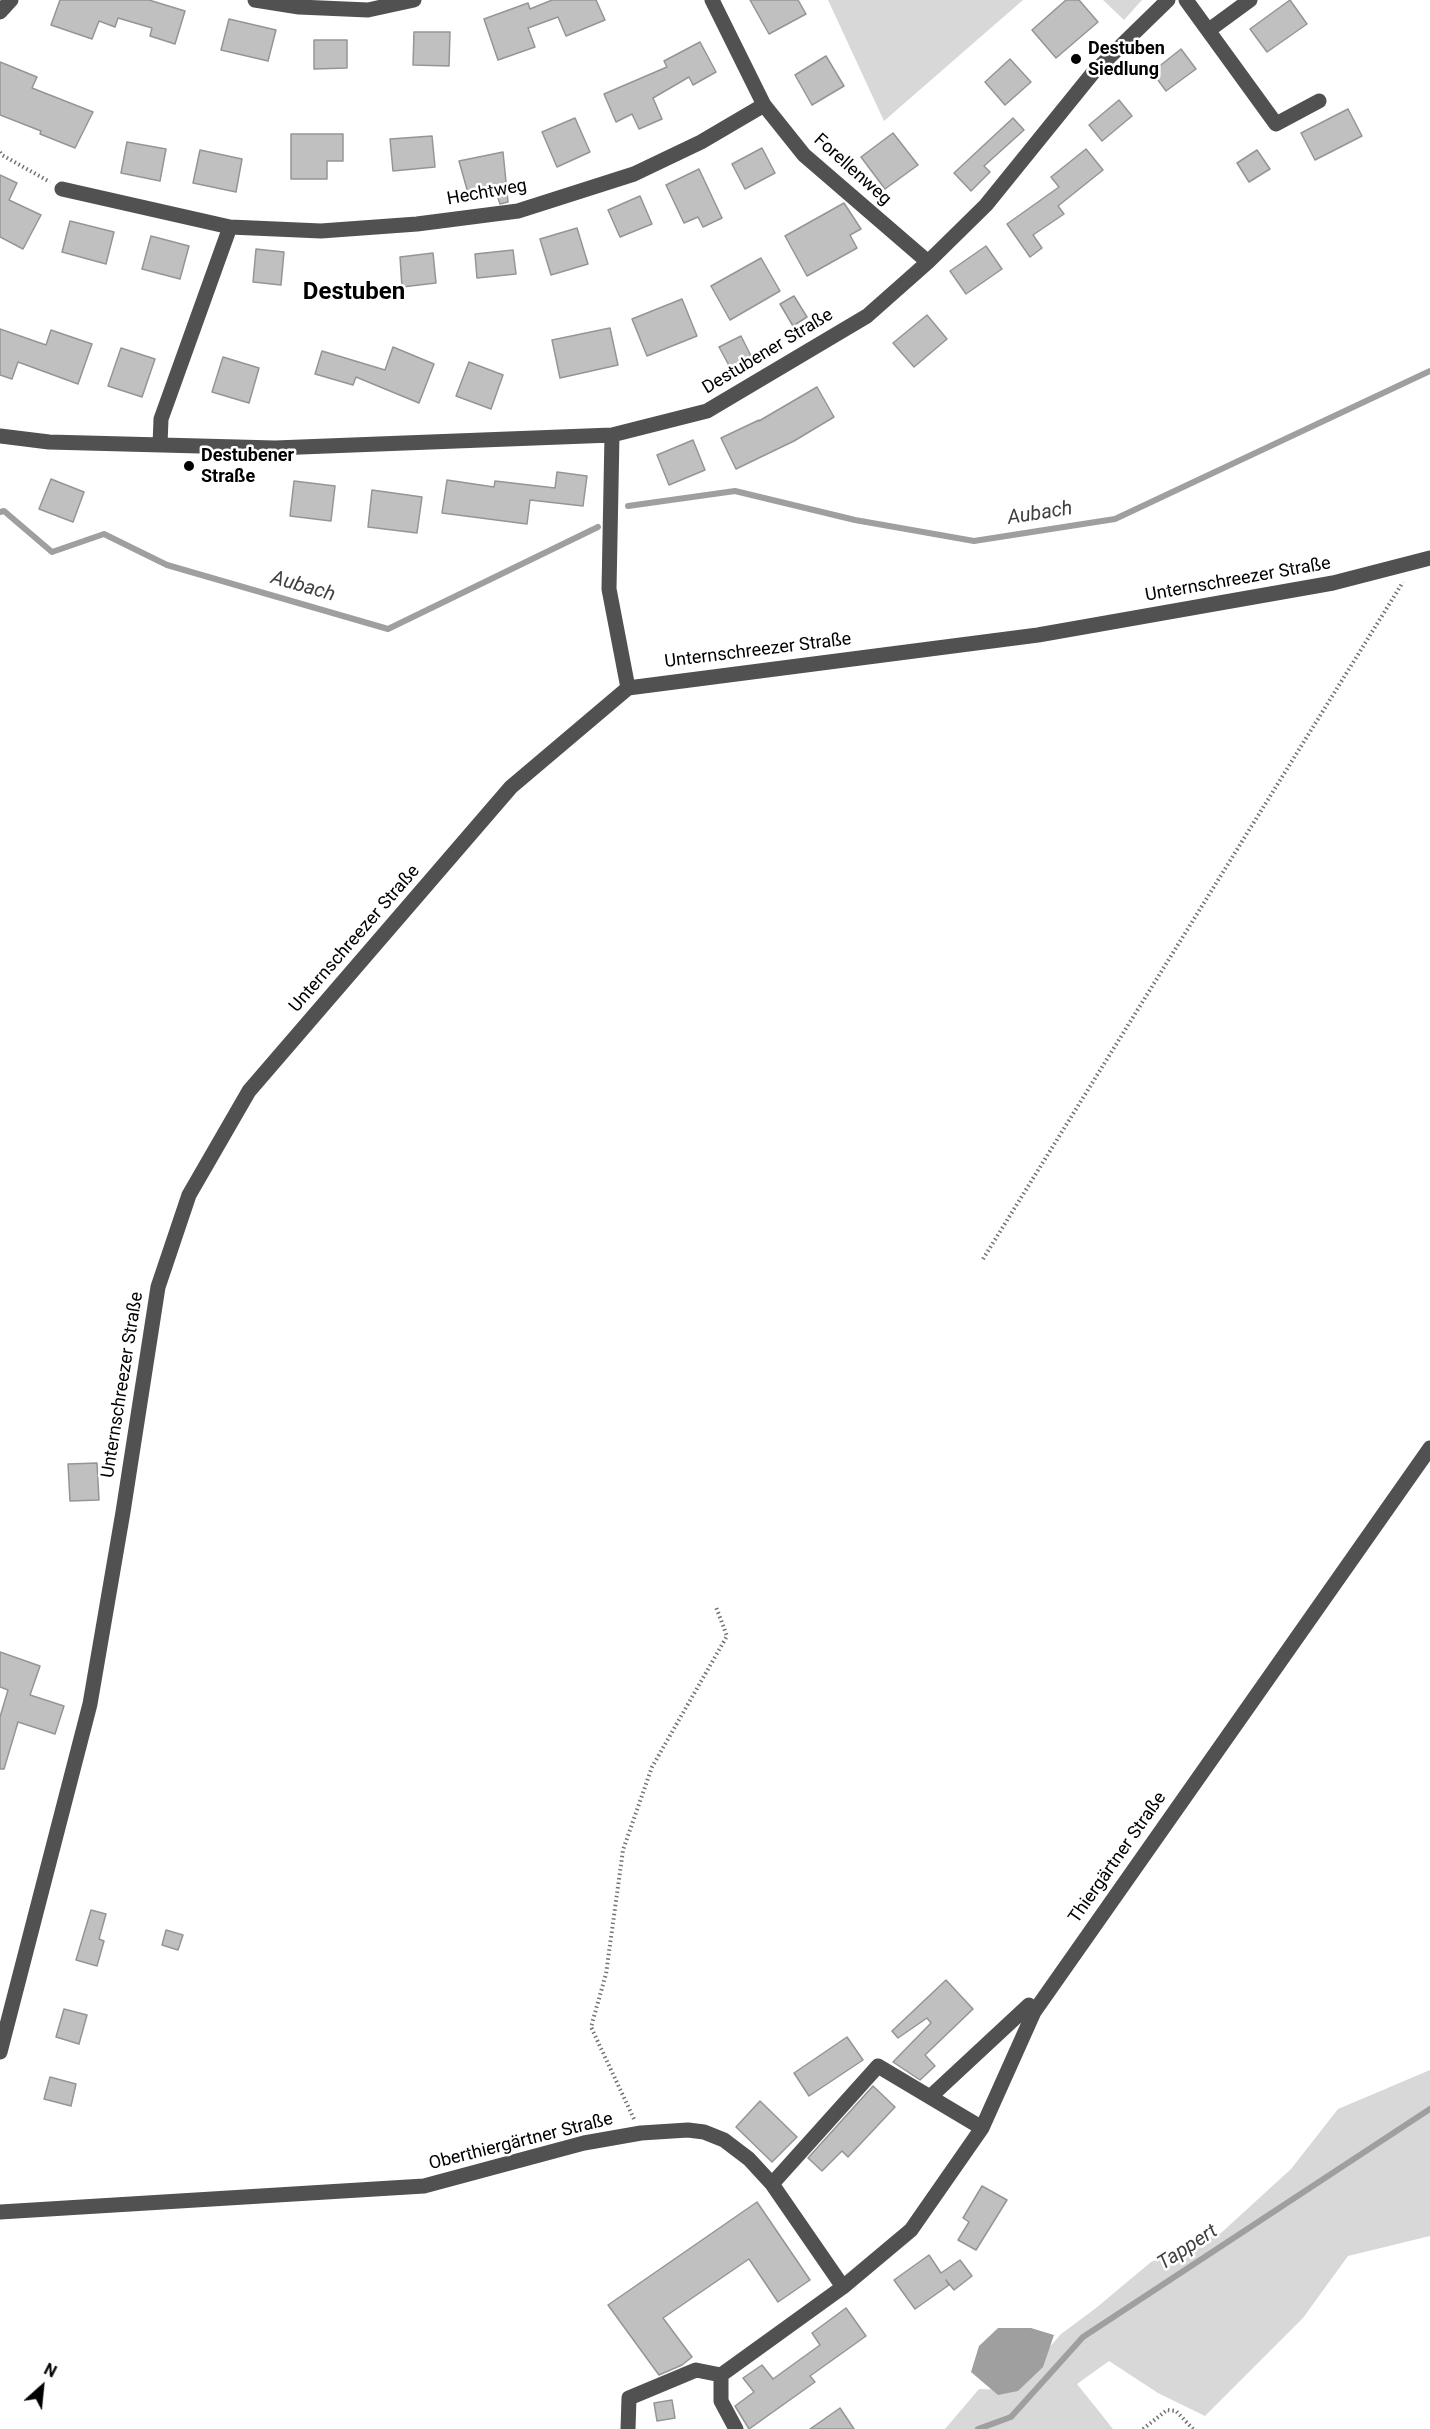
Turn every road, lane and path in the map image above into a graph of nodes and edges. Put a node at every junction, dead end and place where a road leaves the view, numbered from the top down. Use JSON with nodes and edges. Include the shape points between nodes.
{"nodes":[{"id":1,"x":11,"y":0,"type":"edge"},
{"id":2,"x":255,"y":0,"type":"edge"},
{"id":3,"x":414,"y":0,"type":"edge"},
{"id":4,"x":712,"y":0,"type":"edge"},
{"id":5,"x":1168,"y":0,"type":"edge"},
{"id":6,"x":1186,"y":0,"type":"edge"},
{"id":7,"x":1250,"y":0,"type":"edge"},
{"id":8,"x":0,"y":12,"type":"edge"},
{"id":9,"x":1209,"y":30,"type":"junction"},
{"id":10,"x":1319,"y":101,"type":"dead end"},
{"id":11,"x":764,"y":105,"type":"junction"},
{"id":12,"x":0,"y":152,"type":"edge"},
{"id":13,"x":62,"y":189,"type":"joint"},
{"id":14,"x":230,"y":226,"type":"junction"},
{"id":15,"x":928,"y":262,"type":"junction"},
{"id":16,"x":612,"y":435,"type":"junction"},
{"id":17,"x":0,"y":436,"type":"edge"},
{"id":18,"x":160,"y":445,"type":"junction"},
{"id":19,"x":1423,"y":559,"type":"edge"},
{"id":20,"x":628,"y":688,"type":"junction"},
{"id":21,"x":983,"y":1259,"type":"dead end"},
{"id":22,"x":1430,"y":1448,"type":"edge"},
{"id":23,"x":716,"y":1607,"type":"dead end"},
{"id":24,"x":1034,"y":2012,"type":"junction"},
{"id":25,"x":0,"y":2052,"type":"edge"},
{"id":26,"x":930,"y":2097,"type":"junction"},
{"id":27,"x":982,"y":2128,"type":"junction"},
{"id":28,"x":641,"y":2133,"type":"junction"},
{"id":29,"x":772,"y":2184,"type":"junction"},
{"id":30,"x":0,"y":2212,"type":"edge"},
{"id":31,"x":843,"y":2287,"type":"junction"},
{"id":32,"x":721,"y":2375,"type":"junction"},
{"id":33,"x":628,"y":2429,"type":"edge"},
{"id":34,"x":736,"y":2429,"type":"edge"},
{"id":35,"x":1143,"y":2429,"type":"edge"},
{"id":36,"x":1193,"y":2429,"type":"edge"}],
"edges":[{"from":1,"to":8,"type":"street"},
{"from":2,"to":3,"type":"street","via":[[299,7],[368,10]]},
{"from":4,"to":11,"type":"street","name":"Forellenweg"},
{"from":5,"to":15,"type":"street","name":"Destubener Straße","via":[[1092,74],[986,205]]},
{"from":6,"to":9,"type":"street"},
{"from":7,"to":9,"type":"street"},
{"from":9,"to":10,"type":"street","via":[[1276,124]]},
{"from":11,"to":14,"type":"street","name":"Hechtweg","via":[[701,142],[634,174],[518,211],[321,231]]},
{"from":11,"to":15,"type":"street","name":"Forellenweg","via":[[804,155]]},
{"from":12,"to":13,"type":"path"},
{"from":13,"to":14,"type":"street","name":"Hechtweg"},
{"from":14,"to":18,"type":"street","via":[[161,419]]},
{"from":15,"to":16,"type":"street","name":"Destubener Straße","via":[[867,316],[707,411]]},
{"from":16,"to":18,"type":"street","name":"Destubener Straße","via":[[275,448]]},
{"from":16,"to":20,"type":"street","via":[[609,590]]},
{"from":17,"to":18,"type":"street","name":"Destubener Straße","via":[[49,442]]},
{"from":19,"to":20,"type":"street","name":"Unternschreezer Straße","via":[[1334,583],[1038,635]]},
{"from":19,"to":21,"type":"path"},
{"from":20,"to":25,"type":"street","name":"Unternschreezer Straße","via":[[504,796],[249,1091],[189,1195],[158,1287],[90,1704]]},
{"from":22,"to":24,"type":"street","name":"Thiergärtner Straße"},
{"from":23,"to":28,"type":"path","via":[[727,1636],[652,1767],[623,1850],[606,1974],[591,2027]]},
{"from":24,"to":26,"type":"street","via":[[1029,2004]]},
{"from":24,"to":27,"type":"street","name":"Thiergärtner Straße"},
{"from":26,"to":27,"type":"street"},
{"from":26,"to":29,"type":"street","via":[[878,2066]]},
{"from":27,"to":31,"type":"street","name":"Thiergärtner Straße","via":[[911,2230]]},
{"from":28,"to":29,"type":"street","name":"Oberthiergärtner Straße","via":[[704,2132],[724,2140],[749,2159]]},
{"from":28,"to":30,"type":"street","name":"Oberthiergärtner Straße","via":[[584,2143],[424,2186]]},
{"from":29,"to":31,"type":"street","name":"Oberthiergärtner Straße"},
{"from":31,"to":32,"type":"street"},
{"from":32,"to":33,"type":"street","via":[[696,2370],[629,2398]]},
{"from":32,"to":34,"type":"street","via":[[721,2402]]},
{"from":35,"to":36,"type":"path","via":[[1167,2410],[1176,2411]]}]}
